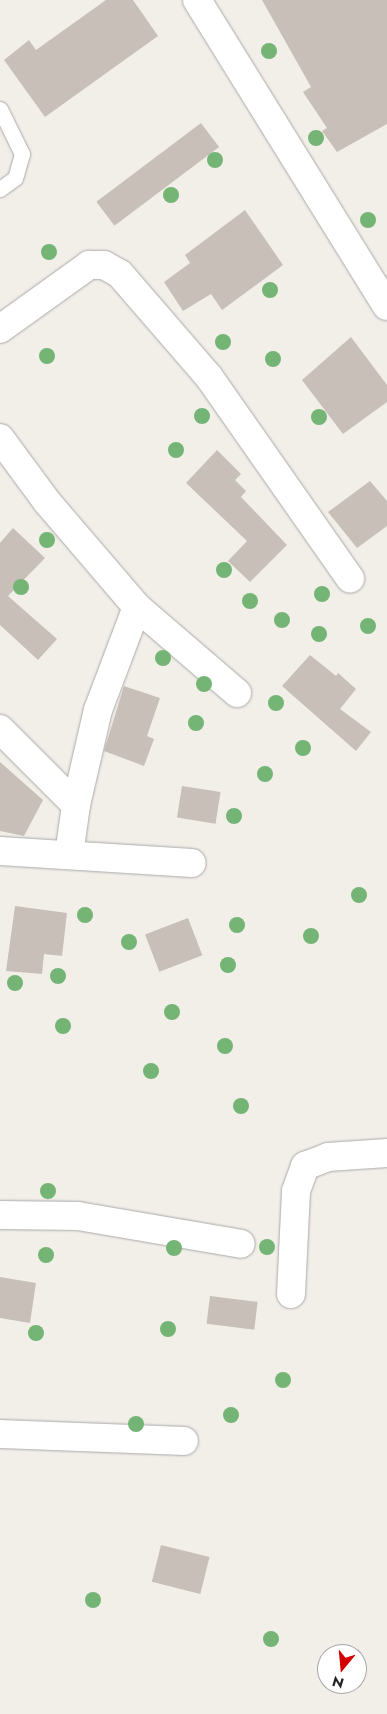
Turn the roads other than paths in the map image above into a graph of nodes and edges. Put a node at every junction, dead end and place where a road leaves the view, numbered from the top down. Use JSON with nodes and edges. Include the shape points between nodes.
{"nodes":[{"id":1,"x":197,"y":0,"type":"edge"},
{"id":2,"x":0,"y":108,"type":"edge"},
{"id":3,"x":0,"y":189,"type":"edge"},
{"id":4,"x":387,"y":306,"type":"edge"},
{"id":5,"x":0,"y":329,"type":"edge"},
{"id":6,"x":0,"y":438,"type":"edge"},
{"id":7,"x":350,"y":578,"type":"dead end"},
{"id":8,"x":137,"y":607,"type":"junction"},
{"id":9,"x":237,"y":693,"type":"dead end"},
{"id":10,"x":0,"y":729,"type":"edge"},
{"id":11,"x":76,"y":805,"type":"junction"},
{"id":12,"x":0,"y":850,"type":"edge"},
{"id":13,"x":69,"y":855,"type":"junction"},
{"id":14,"x":192,"y":863,"type":"dead end"},
{"id":15,"x":387,"y":1153,"type":"edge"},
{"id":16,"x":0,"y":1215,"type":"edge"},
{"id":17,"x":241,"y":1244,"type":"dead end"},
{"id":18,"x":291,"y":1294,"type":"dead end"},
{"id":19,"x":0,"y":1434,"type":"edge"},
{"id":20,"x":184,"y":1441,"type":"dead end"}],
"edges":[{"from":1,"to":4,"type":"street"},
{"from":2,"to":3,"type":"lane","via":[[22,154],[15,178]]},
{"from":5,"to":7,"type":"street","via":[[89,265],[104,264],[120,274],[209,377]]},
{"from":6,"to":8,"type":"street","via":[[48,503]]},
{"from":8,"to":9,"type":"street"},
{"from":8,"to":11,"type":"street","via":[[98,710]]},
{"from":10,"to":11,"type":"street"},
{"from":11,"to":13,"type":"street"},
{"from":12,"to":13,"type":"street"},
{"from":13,"to":14,"type":"street"},
{"from":15,"to":18,"type":"street","via":[[328,1157],[305,1166],[296,1191]]},
{"from":16,"to":17,"type":"street","via":[[78,1216]]},
{"from":19,"to":20,"type":"street"}]}
